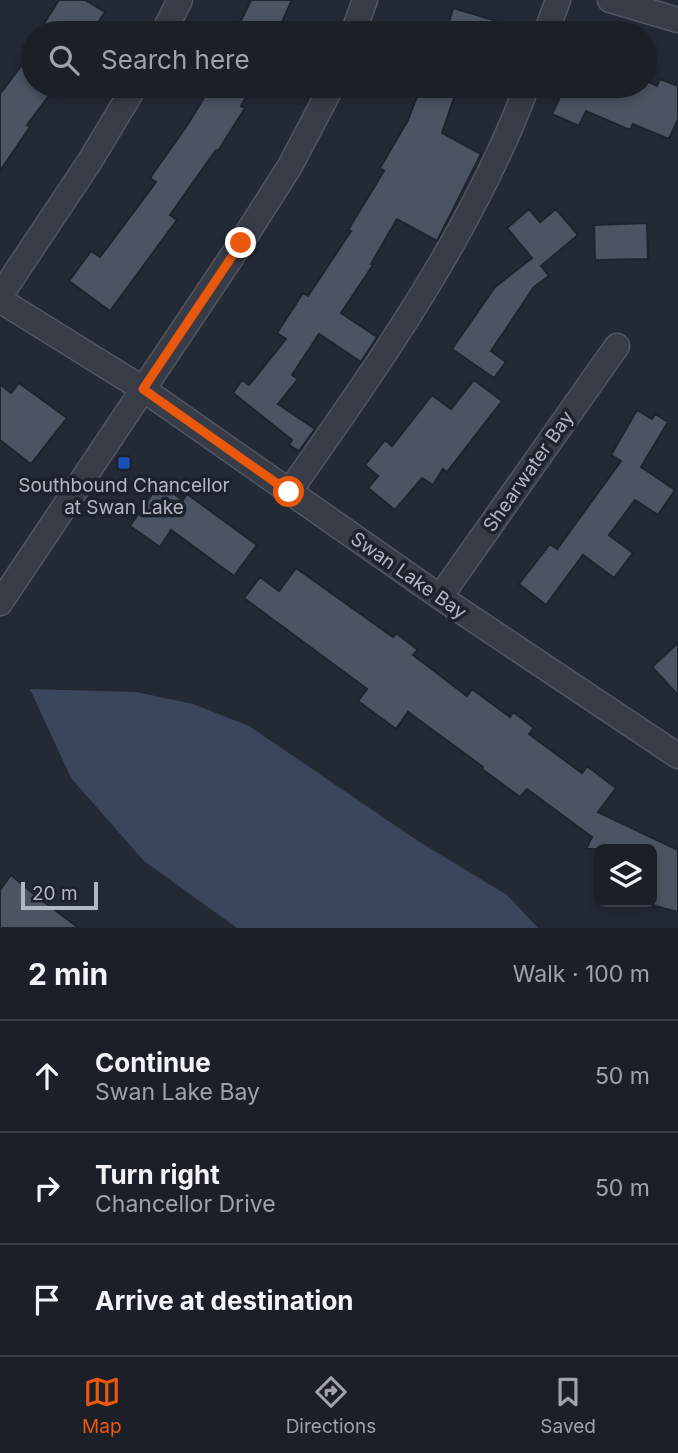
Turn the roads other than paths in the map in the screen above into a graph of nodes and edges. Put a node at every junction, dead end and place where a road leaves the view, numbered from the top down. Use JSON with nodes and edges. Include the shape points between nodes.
{"nodes":[{"id":1,"x":180,"y":0,"type":"edge"},
{"id":2,"x":365,"y":0,"type":"edge"},
{"id":3,"x":558,"y":0,"type":"edge"},
{"id":4,"x":610,"y":0,"type":"edge"},
{"id":5,"x":678,"y":20,"type":"edge"},
{"id":6,"x":169,"y":21,"type":"edge"},
{"id":7,"x":357,"y":21,"type":"edge"},
{"id":8,"x":550,"y":21,"type":"edge"},
{"id":9,"x":128,"y":98,"type":"edge"},
{"id":10,"x":326,"y":98,"type":"edge"},
{"id":11,"x":522,"y":98,"type":"edge"},
{"id":12,"x":0,"y":298,"type":"edge"},
{"id":13,"x":617,"y":346,"type":"dead end"},
{"id":14,"x":143,"y":389,"type":"junction"},
{"id":15,"x":289,"y":492,"type":"junction"},
{"id":16,"x":440,"y":597,"type":"junction"},
{"id":17,"x":0,"y":603,"type":"edge"},
{"id":18,"x":678,"y":756,"type":"edge"}],
"edges":[{"from":1,"to":6,"type":"street"},
{"from":2,"to":7,"type":"street"},
{"from":3,"to":8,"type":"street"},
{"from":4,"to":5,"type":"street"},
{"from":9,"to":12,"type":"street"},
{"from":10,"to":14,"type":"street","via":[[290,166]]},
{"from":11,"to":15,"type":"street","via":[[479,193],[425,290]]},
{"from":12,"to":14,"type":"street","name":"Swan Lake Bay"},
{"from":13,"to":16,"type":"street","name":"Shearwater Bay"},
{"from":14,"to":15,"type":"street","name":"Swan Lake Bay"},
{"from":14,"to":17,"type":"street"},
{"from":15,"to":16,"type":"street","name":"Swan Lake Bay"},
{"from":16,"to":18,"type":"street","name":"Swan Lake Bay"}]}
